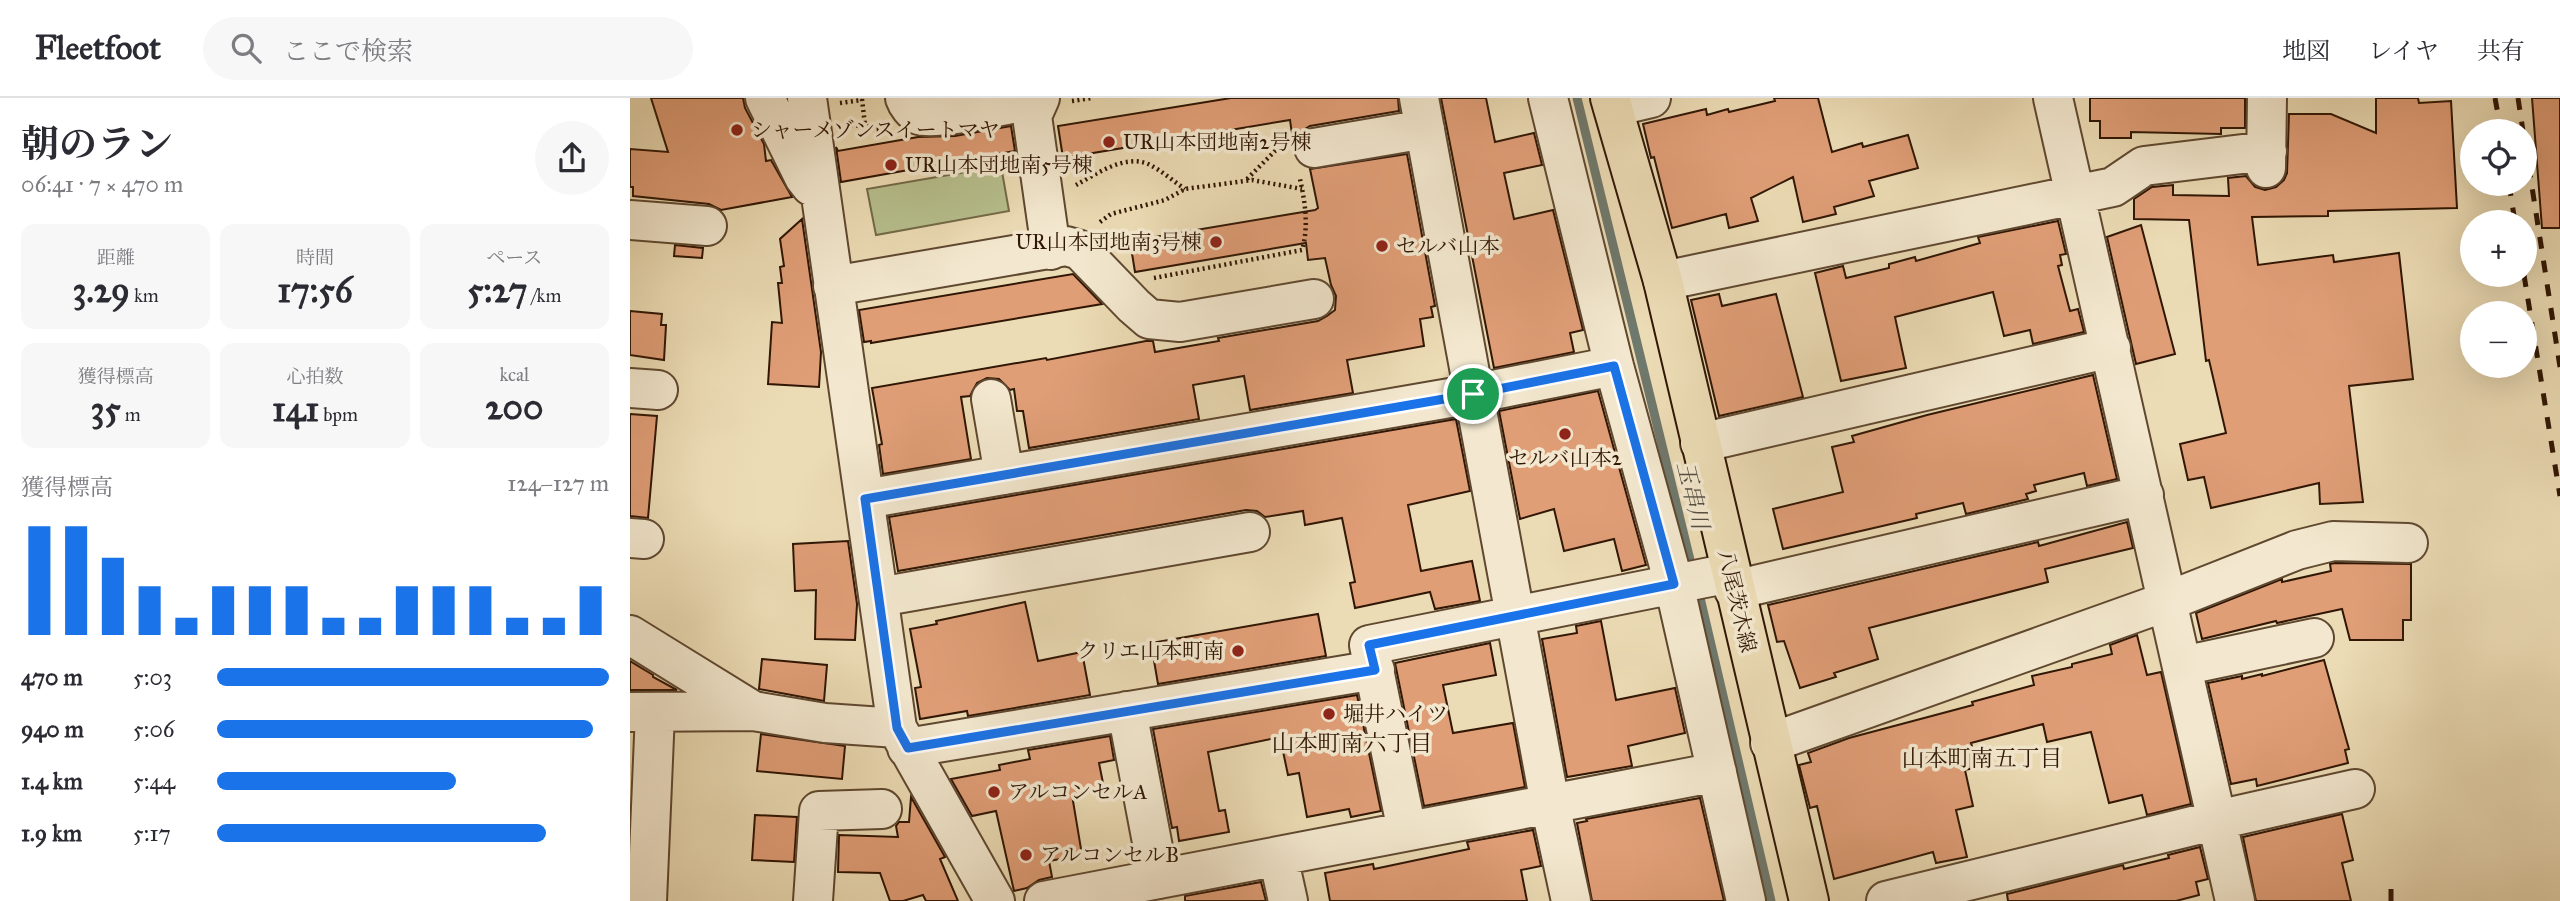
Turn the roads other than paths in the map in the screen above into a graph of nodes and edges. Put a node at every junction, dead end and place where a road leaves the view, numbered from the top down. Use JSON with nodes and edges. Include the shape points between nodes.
{"nodes":[{"id":1,"x":765,"y":98,"type":"edge"},
{"id":2,"x":807,"y":98,"type":"edge"},
{"id":3,"x":1548,"y":98,"type":"edge"},
{"id":4,"x":1651,"y":98,"type":"edge"},
{"id":5,"x":2053,"y":98,"type":"edge"},
{"id":6,"x":2267,"y":98,"type":"edge"},
{"id":7,"x":1049,"y":102,"type":"edge"},
{"id":8,"x":1612,"y":103,"type":"edge"},
{"id":9,"x":912,"y":106,"type":"edge"},
{"id":10,"x":1422,"y":113,"type":"edge"},
{"id":11,"x":1299,"y":155,"type":"road end"},
{"id":12,"x":2075,"y":194,"type":"junction"},
{"id":13,"x":820,"y":196,"type":"junction"},
{"id":14,"x":630,"y":220,"type":"edge"},
{"id":15,"x":706,"y":226,"type":"dead end"},
{"id":16,"x":1051,"y":250,"type":"junction"},
{"id":17,"x":1663,"y":281,"type":"junction"},
{"id":18,"x":833,"y":286,"type":"junction"},
{"id":19,"x":1314,"y":299,"type":"dead end"},
{"id":20,"x":2110,"y":348,"type":"junction"},
{"id":21,"x":1614,"y":366,"type":"junction"},
{"id":22,"x":1473,"y":394,"type":"junction"},
{"id":23,"x":991,"y":399,"type":"dead end"},
{"id":24,"x":1700,"y":443,"type":"junction"},
{"id":25,"x":1004,"y":475,"type":"junction"},
{"id":26,"x":2144,"y":495,"type":"junction"},
{"id":27,"x":865,"y":499,"type":"junction"},
{"id":28,"x":1250,"y":532,"type":"dead end"},
{"id":29,"x":2408,"y":542,"type":"dead end"},
{"id":30,"x":1707,"y":581,"type":"junction"},
{"id":31,"x":879,"y":597,"type":"junction"},
{"id":32,"x":2168,"y":601,"type":"junction"},
{"id":33,"x":1515,"y":617,"type":"junction"},
{"id":34,"x":630,"y":635,"type":"edge"},
{"id":35,"x":2314,"y":638,"type":"dead end"},
{"id":36,"x":2182,"y":666,"type":"junction"},
{"id":37,"x":1375,"y":670,"type":"junction"},
{"id":38,"x":753,"y":711,"type":"junction"},
{"id":39,"x":1128,"y":711,"type":"junction"},
{"id":40,"x":642,"y":712,"type":"edge"},
{"id":41,"x":902,"y":738,"type":"junction"},
{"id":42,"x":1770,"y":743,"type":"junction"},
{"id":43,"x":1717,"y":772,"type":"junction"},
{"id":44,"x":2355,"y":789,"type":"dead end"},
{"id":45,"x":1550,"y":804,"type":"junction"},
{"id":46,"x":882,"y":809,"type":"dead end"},
{"id":47,"x":2217,"y":820,"type":"junction"},
{"id":48,"x":1406,"y":831,"type":"junction"},
{"id":49,"x":640,"y":838,"type":"edge"},
{"id":50,"x":1278,"y":856,"type":"junction"},
{"id":51,"x":1159,"y":879,"type":"junction"},
{"id":52,"x":647,"y":901,"type":"edge"},
{"id":53,"x":813,"y":901,"type":"edge"},
{"id":54,"x":995,"y":901,"type":"edge"},
{"id":55,"x":1044,"y":901,"type":"edge"},
{"id":56,"x":1287,"y":901,"type":"edge"},
{"id":57,"x":1571,"y":901,"type":"edge"},
{"id":58,"x":1746,"y":901,"type":"edge"},
{"id":59,"x":1809,"y":901,"type":"edge"},
{"id":60,"x":1886,"y":901,"type":"edge"},
{"id":61,"x":2235,"y":901,"type":"edge"}],
"edges":[{"from":1,"to":13,"type":"street","via":[[804,177]]},
{"from":2,"to":13,"type":"street"},
{"from":3,"to":21,"type":"street"},
{"from":4,"to":8,"type":"street"},
{"from":5,"to":12,"type":"street"},
{"from":6,"to":12,"type":"street","via":[[2266,160],[2144,166],[2113,187]]},
{"from":7,"to":9,"type":"street","via":[[934,116]]},
{"from":7,"to":16,"type":"street","via":[[1032,116]]},
{"from":8,"to":17,"type":"main road","name":"八尾茨木線"},
{"from":10,"to":11,"type":"street"},
{"from":10,"to":22,"type":"street"},
{"from":12,"to":17,"type":"street"},
{"from":12,"to":20,"type":"street"},
{"from":13,"to":18,"type":"street"},
{"from":14,"to":15,"type":"street"},
{"from":16,"to":18,"type":"street"},
{"from":16,"to":19,"type":"street","via":[[1066,246],[1080,250],[1149,318],[1180,322]]},
{"from":17,"to":24,"type":"main road","name":"八尾茨木線"},
{"from":18,"to":27,"type":"street"},
{"from":20,"to":24,"type":"street"},
{"from":20,"to":26,"type":"street"},
{"from":21,"to":22,"type":"street"},
{"from":21,"to":30,"type":"street"},
{"from":22,"to":25,"type":"street"},
{"from":22,"to":33,"type":"street"},
{"from":23,"to":25,"type":"street"},
{"from":24,"to":30,"type":"main road","name":"八尾茨木線"},
{"from":25,"to":27,"type":"street"},
{"from":26,"to":30,"type":"street"},
{"from":26,"to":32,"type":"street"},
{"from":27,"to":31,"type":"street"},
{"from":28,"to":31,"type":"street"},
{"from":29,"to":32,"type":"street","via":[[2333,541],[2297,550]]},
{"from":30,"to":33,"type":"street"},
{"from":30,"to":42,"type":"main road","name":"八尾茨木線"},
{"from":30,"to":43,"type":"street"},
{"from":31,"to":41,"type":"street"},
{"from":32,"to":36,"type":"street"},
{"from":32,"to":42,"type":"street"},
{"from":33,"to":37,"type":"street","via":[[1369,645]]},
{"from":33,"to":45,"type":"street"},
{"from":34,"to":38,"type":"street"},
{"from":35,"to":36,"type":"street"},
{"from":36,"to":47,"type":"street"},
{"from":37,"to":39,"type":"street"},
{"from":37,"to":48,"type":"street"},
{"from":38,"to":40,"type":"street"},
{"from":38,"to":41,"type":"street"},
{"from":39,"to":41,"type":"street"},
{"from":39,"to":51,"type":"street"},
{"from":40,"to":49,"type":"street"},
{"from":41,"to":54,"type":"street"},
{"from":42,"to":59,"type":"main road","name":"八尾茨木線"},
{"from":43,"to":45,"type":"street"},
{"from":43,"to":58,"type":"street"},
{"from":44,"to":47,"type":"street"},
{"from":45,"to":48,"type":"street"},
{"from":45,"to":57,"type":"street"},
{"from":46,"to":53,"type":"street","via":[[818,811]]},
{"from":47,"to":60,"type":"street"},
{"from":47,"to":61,"type":"street"},
{"from":48,"to":50,"type":"street"},
{"from":49,"to":52,"type":"street"},
{"from":50,"to":51,"type":"street"},
{"from":50,"to":56,"type":"street"},
{"from":51,"to":55,"type":"street"}]}
